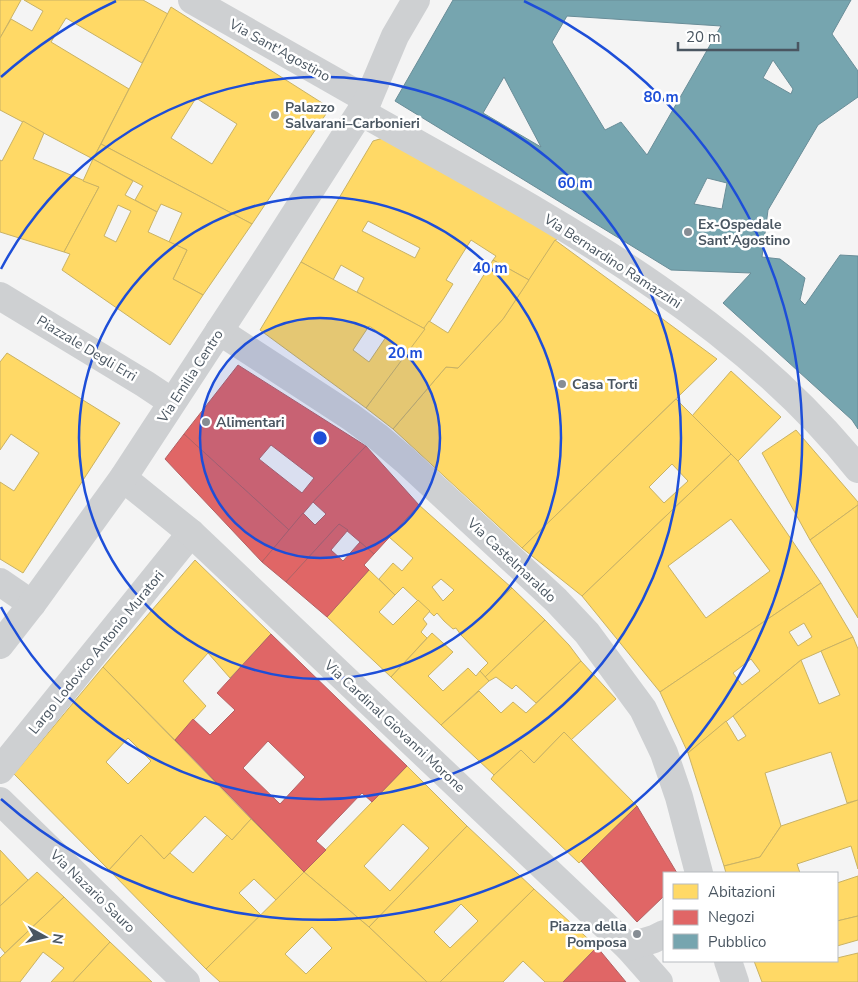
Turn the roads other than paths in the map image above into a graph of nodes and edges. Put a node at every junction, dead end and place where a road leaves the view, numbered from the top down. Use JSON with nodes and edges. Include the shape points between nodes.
{"nodes":[{"id":1,"x":192,"y":0,"type":"edge"},
{"id":2,"x":416,"y":0,"type":"edge"},
{"id":3,"x":364,"y":106,"type":"junction"},
{"id":4,"x":0,"y":296,"type":"edge"},
{"id":5,"x":219,"y":331,"type":"junction"},
{"id":6,"x":172,"y":402,"type":"junction"},
{"id":7,"x":858,"y":469,"type":"edge"},
{"id":8,"x":123,"y":478,"type":"junction"},
{"id":9,"x":191,"y":533,"type":"junction"},
{"id":10,"x":0,"y":582,"type":"edge"},
{"id":11,"x":32,"y":604,"type":"junction"},
{"id":12,"x":0,"y":645,"type":"edge"},
{"id":13,"x":0,"y":770,"type":"edge"},
{"id":14,"x":0,"y":801,"type":"edge"},
{"id":15,"x":700,"y":872,"type":"edge"},
{"id":16,"x":663,"y":934,"type":"edge"},
{"id":17,"x":628,"y":947,"type":"junction"},
{"id":18,"x":728,"y":962,"type":"edge"},
{"id":19,"x":186,"y":982,"type":"edge"},
{"id":20,"x":659,"y":982,"type":"edge"},
{"id":21,"x":735,"y":982,"type":"edge"}],
"edges":[{"from":1,"to":3,"type":"street","name":"Via Sant'Agostino","via":[[306,65]]},
{"from":2,"to":3,"type":"street","name":"Via Emilia Centro","via":[[395,36]]},
{"from":3,"to":5,"type":"street","name":"Via Emilia Centro"},
{"from":3,"to":7,"type":"street","name":"Via Bernardino Ramazzini","via":[[582,237],[667,294],[762,369],[805,409]]},
{"from":4,"to":6,"type":"street","name":"Piazzale Degli Erri"},
{"from":5,"to":6,"type":"street","name":"Via Emilia Centro"},
{"from":5,"to":15,"type":"street","name":"Via Castelmaraldo","via":[[378,437],[556,600],[587,633],[643,709],[664,753]]},
{"from":6,"to":8,"type":"street","name":"Via Emilia Centro"},
{"from":8,"to":9,"type":"street","name":"Via Cardinal Giovanni Morone"},
{"from":8,"to":11,"type":"street","name":"Via Emilia Centro"},
{"from":9,"to":13,"type":"street","name":"Largo Lodovico Antonio Muratori"},
{"from":9,"to":17,"type":"street","name":"Via Cardinal Giovanni Morone"},
{"from":10,"to":11,"type":"street"},
{"from":11,"to":12,"type":"street","name":"Via Emilia Centro"},
{"from":14,"to":19,"type":"street","name":"Via Nazario Sauro"},
{"from":16,"to":17,"type":"street"},
{"from":17,"to":20,"type":"street","name":"Via Cardinal Giovanni Morone"},
{"from":18,"to":21,"type":"street"}]}
